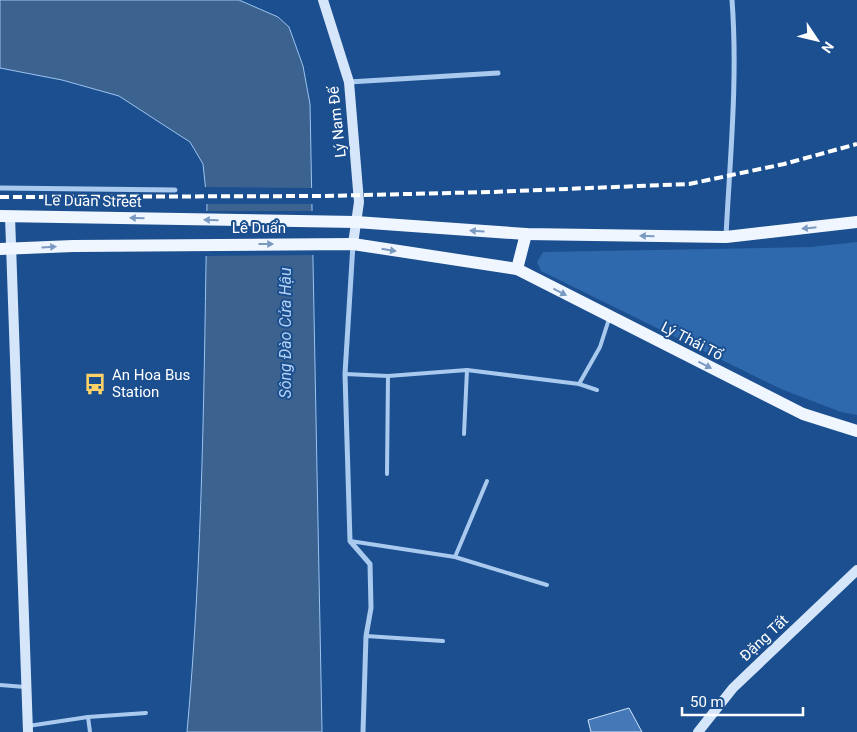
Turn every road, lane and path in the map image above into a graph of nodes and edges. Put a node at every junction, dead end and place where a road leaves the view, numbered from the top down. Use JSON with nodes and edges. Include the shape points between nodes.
{"nodes":[{"id":1,"x":323,"y":0,"type":"edge"},
{"id":2,"x":732,"y":0,"type":"edge"},
{"id":3,"x":498,"y":73,"type":"dead end"},
{"id":4,"x":349,"y":82,"type":"junction"},
{"id":5,"x":0,"y":188,"type":"edge"},
{"id":6,"x":175,"y":190,"type":"dead end"},
{"id":7,"x":5,"y":216,"type":"edge"},
{"id":8,"x":185,"y":219,"type":"joint"},
{"id":9,"x":352,"y":222,"type":"junction"},
{"id":10,"x":857,"y":222,"type":"edge"},
{"id":11,"x":526,"y":234,"type":"junction"},
{"id":12,"x":726,"y":237,"type":"junction"},
{"id":13,"x":347,"y":244,"type":"junction"},
{"id":14,"x":6,"y":249,"type":"edge"},
{"id":15,"x":517,"y":269,"type":"junction"},
{"id":16,"x":610,"y":317,"type":"junction"},
{"id":17,"x":467,"y":370,"type":"junction"},
{"id":18,"x":345,"y":374,"type":"junction"},
{"id":19,"x":388,"y":376,"type":"junction"},
{"id":20,"x":579,"y":384,"type":"junction"},
{"id":21,"x":597,"y":390,"type":"dead end"},
{"id":22,"x":857,"y":431,"type":"edge"},
{"id":23,"x":464,"y":434,"type":"dead end"},
{"id":24,"x":387,"y":474,"type":"dead end"},
{"id":25,"x":487,"y":481,"type":"dead end"},
{"id":26,"x":350,"y":541,"type":"junction"},
{"id":27,"x":455,"y":556,"type":"junction"},
{"id":28,"x":857,"y":570,"type":"edge"},
{"id":29,"x":548,"y":585,"type":"dead end"},
{"id":30,"x":366,"y":636,"type":"junction"},
{"id":31,"x":443,"y":641,"type":"dead end"},
{"id":32,"x":0,"y":685,"type":"edge"},
{"id":33,"x":28,"y":687,"type":"junction"},
{"id":34,"x":146,"y":713,"type":"dead end"},
{"id":35,"x":88,"y":717,"type":"junction"},
{"id":36,"x":28,"y":729,"type":"edge"},
{"id":37,"x":90,"y":732,"type":"edge"},
{"id":38,"x":363,"y":732,"type":"edge"},
{"id":39,"x":698,"y":732,"type":"edge"}],
"edges":[{"from":1,"to":4,"type":"main road","name":"Lý Nam Đế"},
{"from":2,"to":12,"type":"street","via":[[734,25]]},
{"from":3,"to":4,"type":"street"},
{"from":4,"to":9,"type":"main road","name":"Lý Nam Đế","via":[[359,195]]},
{"from":5,"to":6,"type":"street"},
{"from":8,"to":7,"type":"main road","name":"Le Duan Street","one_way":true},
{"from":7,"to":14,"type":"main road"},
{"from":9,"to":8,"type":"main road","name":"Lê Duẩn","one_way":true},
{"from":11,"to":9,"type":"main road","name":"Lê Duẩn","one_way":true},
{"from":9,"to":13,"type":"main road","name":"Lý Nam Đế"},
{"from":10,"to":12,"type":"main road","one_way":true},
{"from":12,"to":11,"type":"main road","one_way":true},
{"from":11,"to":15,"type":"main road"},
{"from":14,"to":13,"type":"main road","name":"Lê Duẩn","one_way":true},
{"from":13,"to":15,"type":"main road","name":"Lê Duẩn","one_way":true},
{"from":13,"to":18,"type":"street"},
{"from":14,"to":33,"type":"main road"},
{"from":15,"to":16,"type":"main road","name":"Lý Thái Tổ","one_way":true},
{"from":16,"to":20,"type":"lane","via":[[600,347]]},
{"from":16,"to":22,"type":"main road","name":"Lý Thái Tổ","one_way":true,"via":[[803,414]]},
{"from":17,"to":19,"type":"lane"},
{"from":17,"to":20,"type":"lane"},
{"from":17,"to":23,"type":"lane"},
{"from":18,"to":19,"type":"lane"},
{"from":18,"to":26,"type":"street"},
{"from":19,"to":24,"type":"lane"},
{"from":20,"to":21,"type":"lane"},
{"from":25,"to":27,"type":"lane"},
{"from":26,"to":27,"type":"lane"},
{"from":26,"to":30,"type":"street","via":[[370,564],[371,608]]},
{"from":27,"to":29,"type":"lane"},
{"from":28,"to":39,"type":"main road","name":"Đặng Tất","via":[[733,688]]},
{"from":30,"to":31,"type":"lane"},
{"from":30,"to":38,"type":"street"},
{"from":32,"to":33,"type":"lane"},
{"from":33,"to":36,"type":"main road"},
{"from":34,"to":35,"type":"lane"},
{"from":35,"to":36,"type":"lane"},
{"from":35,"to":37,"type":"lane"}]}
